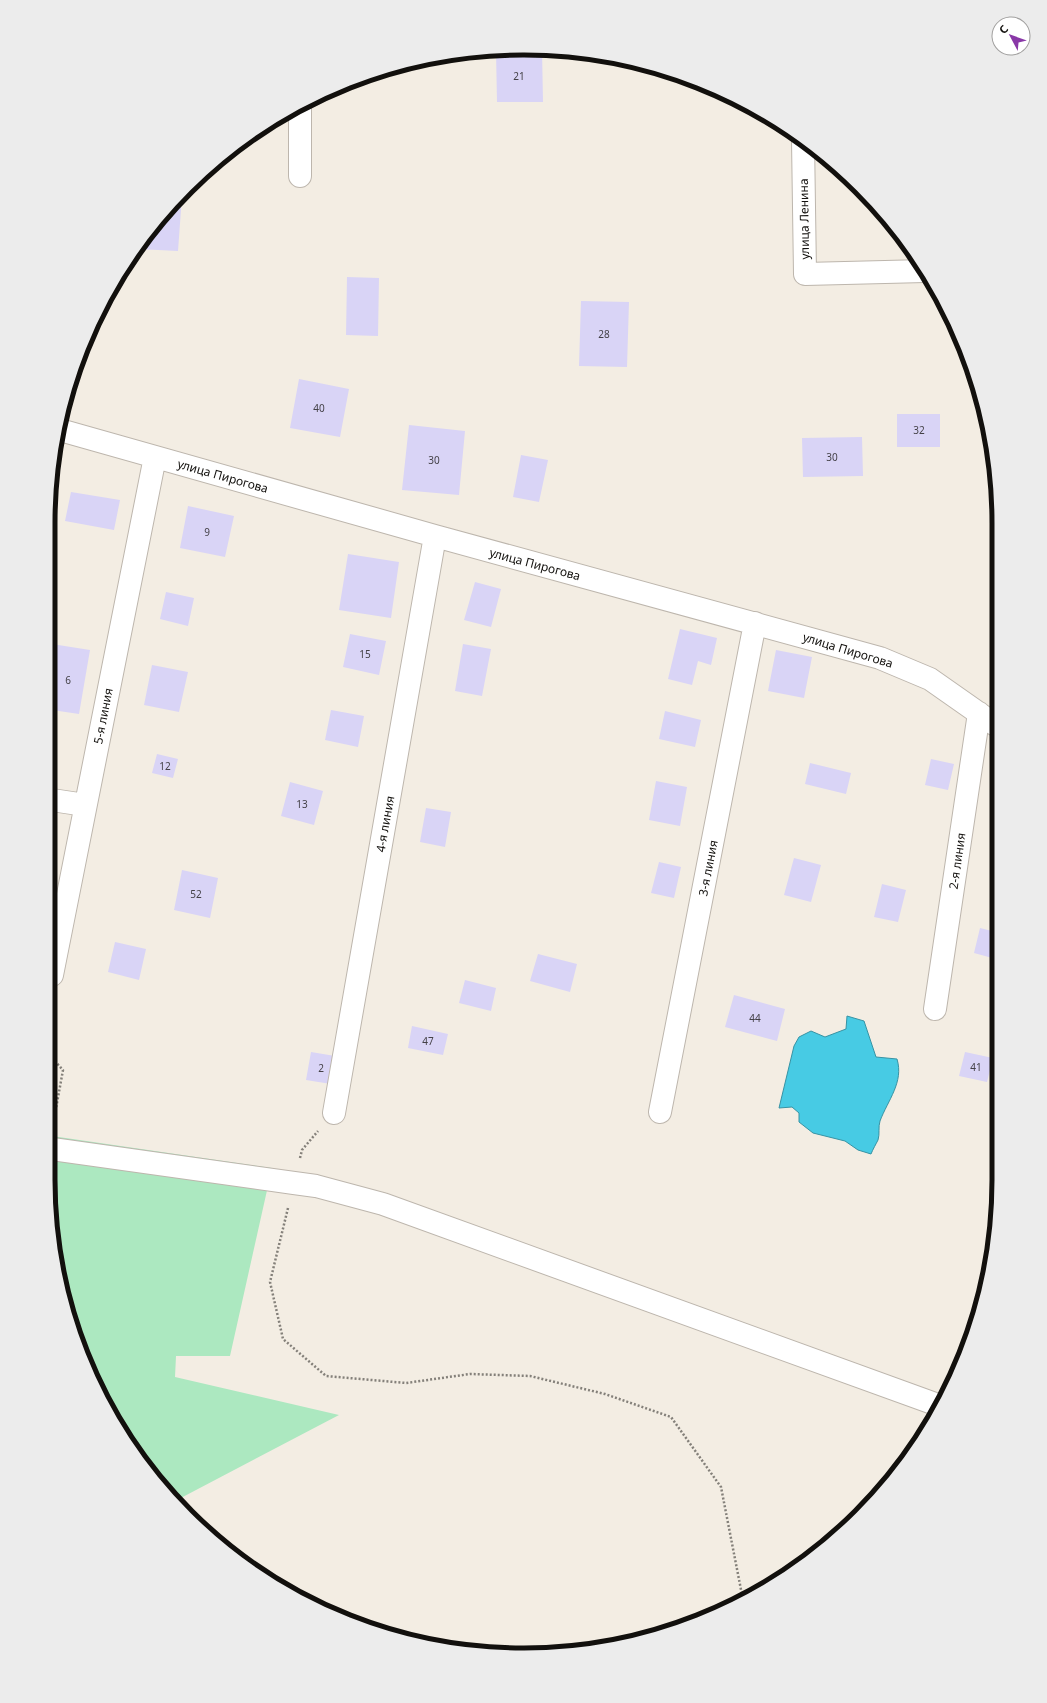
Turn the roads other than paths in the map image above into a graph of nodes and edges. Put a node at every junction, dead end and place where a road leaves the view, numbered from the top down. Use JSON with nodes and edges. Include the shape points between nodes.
{"nodes":[{"id":1,"x":300,"y":112,"type":"edge"},
{"id":2,"x":803,"y":148,"type":"edge"},
{"id":3,"x":300,"y":176,"type":"dead end"},
{"id":4,"x":918,"y":271,"type":"edge"},
{"id":5,"x":64,"y":431,"type":"edge"},
{"id":6,"x":155,"y":457,"type":"junction"},
{"id":7,"x":435,"y":536,"type":"junction"},
{"id":8,"x":755,"y":623,"type":"junction"},
{"id":9,"x":979,"y":713,"type":"junction"},
{"id":10,"x":992,"y":722,"type":"edge"},
{"id":11,"x":55,"y":800,"type":"edge"},
{"id":12,"x":85,"y":805,"type":"junction"},
{"id":13,"x":55,"y":960,"type":"edge"},
{"id":14,"x":935,"y":1009,"type":"dead end"},
{"id":15,"x":334,"y":1112,"type":"road end"},
{"id":16,"x":660,"y":1112,"type":"dead end"},
{"id":17,"x":55,"y":1149,"type":"edge"},
{"id":18,"x":935,"y":1404,"type":"edge"}],
"edges":[{"from":1,"to":3,"type":"street"},
{"from":2,"to":4,"type":"street","name":"улица Ленина","via":[[805,274]]},
{"from":5,"to":6,"type":"street","name":"улица Пирогова"},
{"from":6,"to":7,"type":"street","name":"улица Пирогова"},
{"from":6,"to":12,"type":"street","name":"5-я линия"},
{"from":7,"to":8,"type":"street","name":"улица Пирогова"},
{"from":7,"to":15,"type":"street","name":"4-я линия"},
{"from":8,"to":9,"type":"street","name":"улица Пирогова","via":[[880,658],[930,679]]},
{"from":8,"to":16,"type":"street","name":"3-я линия"},
{"from":9,"to":10,"type":"street","name":"улица Пирогова"},
{"from":9,"to":14,"type":"street","name":"2-я линия"},
{"from":11,"to":12,"type":"street"},
{"from":12,"to":13,"type":"street","name":"5-я линия"},
{"from":17,"to":18,"type":"street","via":[[316,1186],[383,1204]]}]}
